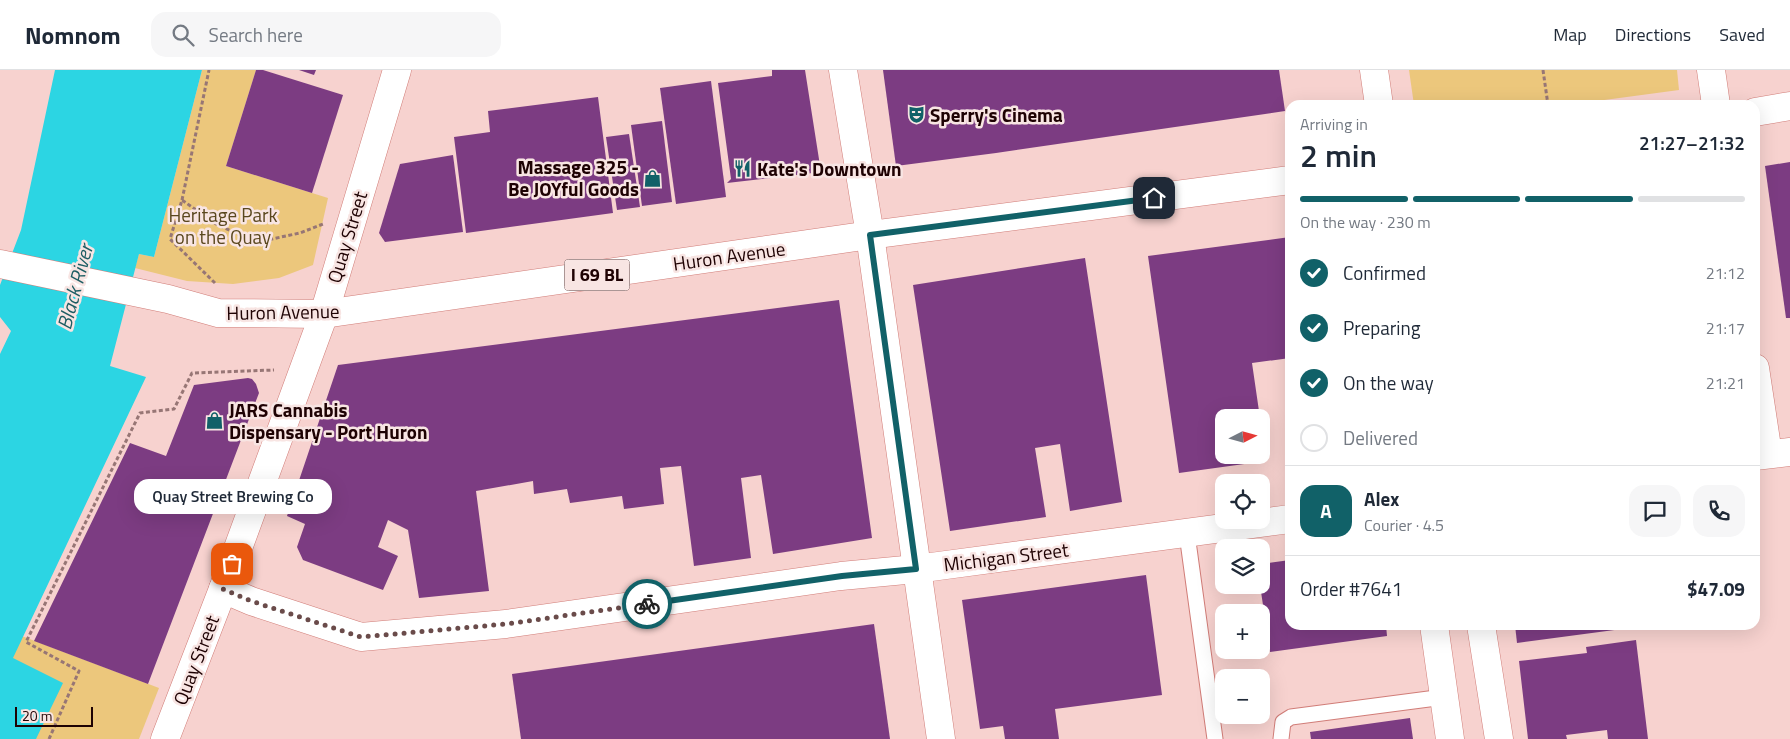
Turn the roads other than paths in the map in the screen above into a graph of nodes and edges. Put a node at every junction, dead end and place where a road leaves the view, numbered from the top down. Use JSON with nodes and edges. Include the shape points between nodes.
{"nodes":[{"id":1,"x":397,"y":70,"type":"edge"},
{"id":2,"x":843,"y":70,"type":"edge"},
{"id":3,"x":1374,"y":70,"type":"edge"},
{"id":4,"x":1711,"y":70,"type":"edge"},
{"id":5,"x":1378,"y":100,"type":"edge"},
{"id":6,"x":1715,"y":100,"type":"edge"},
{"id":7,"x":1790,"y":106,"type":"edge"},
{"id":8,"x":1760,"y":111,"type":"edge"},
{"id":9,"x":1285,"y":181,"type":"edge"},
{"id":10,"x":870,"y":235,"type":"junction"},
{"id":11,"x":2,"y":264,"type":"edge"},
{"id":12,"x":324,"y":314,"type":"junction"},
{"id":13,"x":1760,"y":395,"type":"edge"},
{"id":14,"x":1771,"y":454,"type":"edge"},
{"id":15,"x":1285,"y":520,"type":"edge"},
{"id":16,"x":1187,"y":534,"type":"junction"},
{"id":17,"x":916,"y":569,"type":"junction"},
{"id":18,"x":223,"y":589,"type":"junction"},
{"id":19,"x":1435,"y":630,"type":"edge"},
{"id":20,"x":1482,"y":630,"type":"edge"},
{"id":21,"x":1444,"y":697,"type":"junction"},
{"id":22,"x":165,"y":739,"type":"edge"},
{"id":23,"x":941,"y":739,"type":"edge"},
{"id":24,"x":1215,"y":739,"type":"edge"},
{"id":25,"x":1281,"y":739,"type":"edge"},
{"id":26,"x":1450,"y":739,"type":"edge"},
{"id":27,"x":1499,"y":739,"type":"edge"}],
"edges":[{"from":1,"to":12,"type":"street","name":"Quay Street"},
{"from":2,"to":10,"type":"street"},
{"from":3,"to":5,"type":"street"},
{"from":4,"to":6,"type":"street"},
{"from":7,"to":8,"type":"street"},
{"from":9,"to":10,"type":"street","name":"Huron Avenue","number":"I 69 BL"},
{"from":10,"to":12,"type":"street","name":"Huron Avenue","number":"I 69 BL"},
{"from":10,"to":17,"type":"street"},
{"from":11,"to":12,"type":"street","name":"Huron Avenue","number":"I 69 BL","via":[[168,299],[218,313]]},
{"from":12,"to":18,"type":"street","name":"Quay Street"},
{"from":13,"to":14,"type":"street"},
{"from":15,"to":16,"type":"street","name":"Michigan Street"},
{"from":16,"to":17,"type":"street","name":"Michigan Street"},
{"from":16,"to":24,"type":"lane"},
{"from":17,"to":18,"type":"street","name":"Michigan Street","via":[[842,576],[506,624],[361,637]]},
{"from":17,"to":23,"type":"street"},
{"from":18,"to":22,"type":"street","name":"Quay Street"},
{"from":19,"to":21,"type":"street"},
{"from":20,"to":27,"type":"street"},
{"from":21,"to":25,"type":"lane","via":[[1291,717],[1283,722]]},
{"from":21,"to":26,"type":"street"}]}
